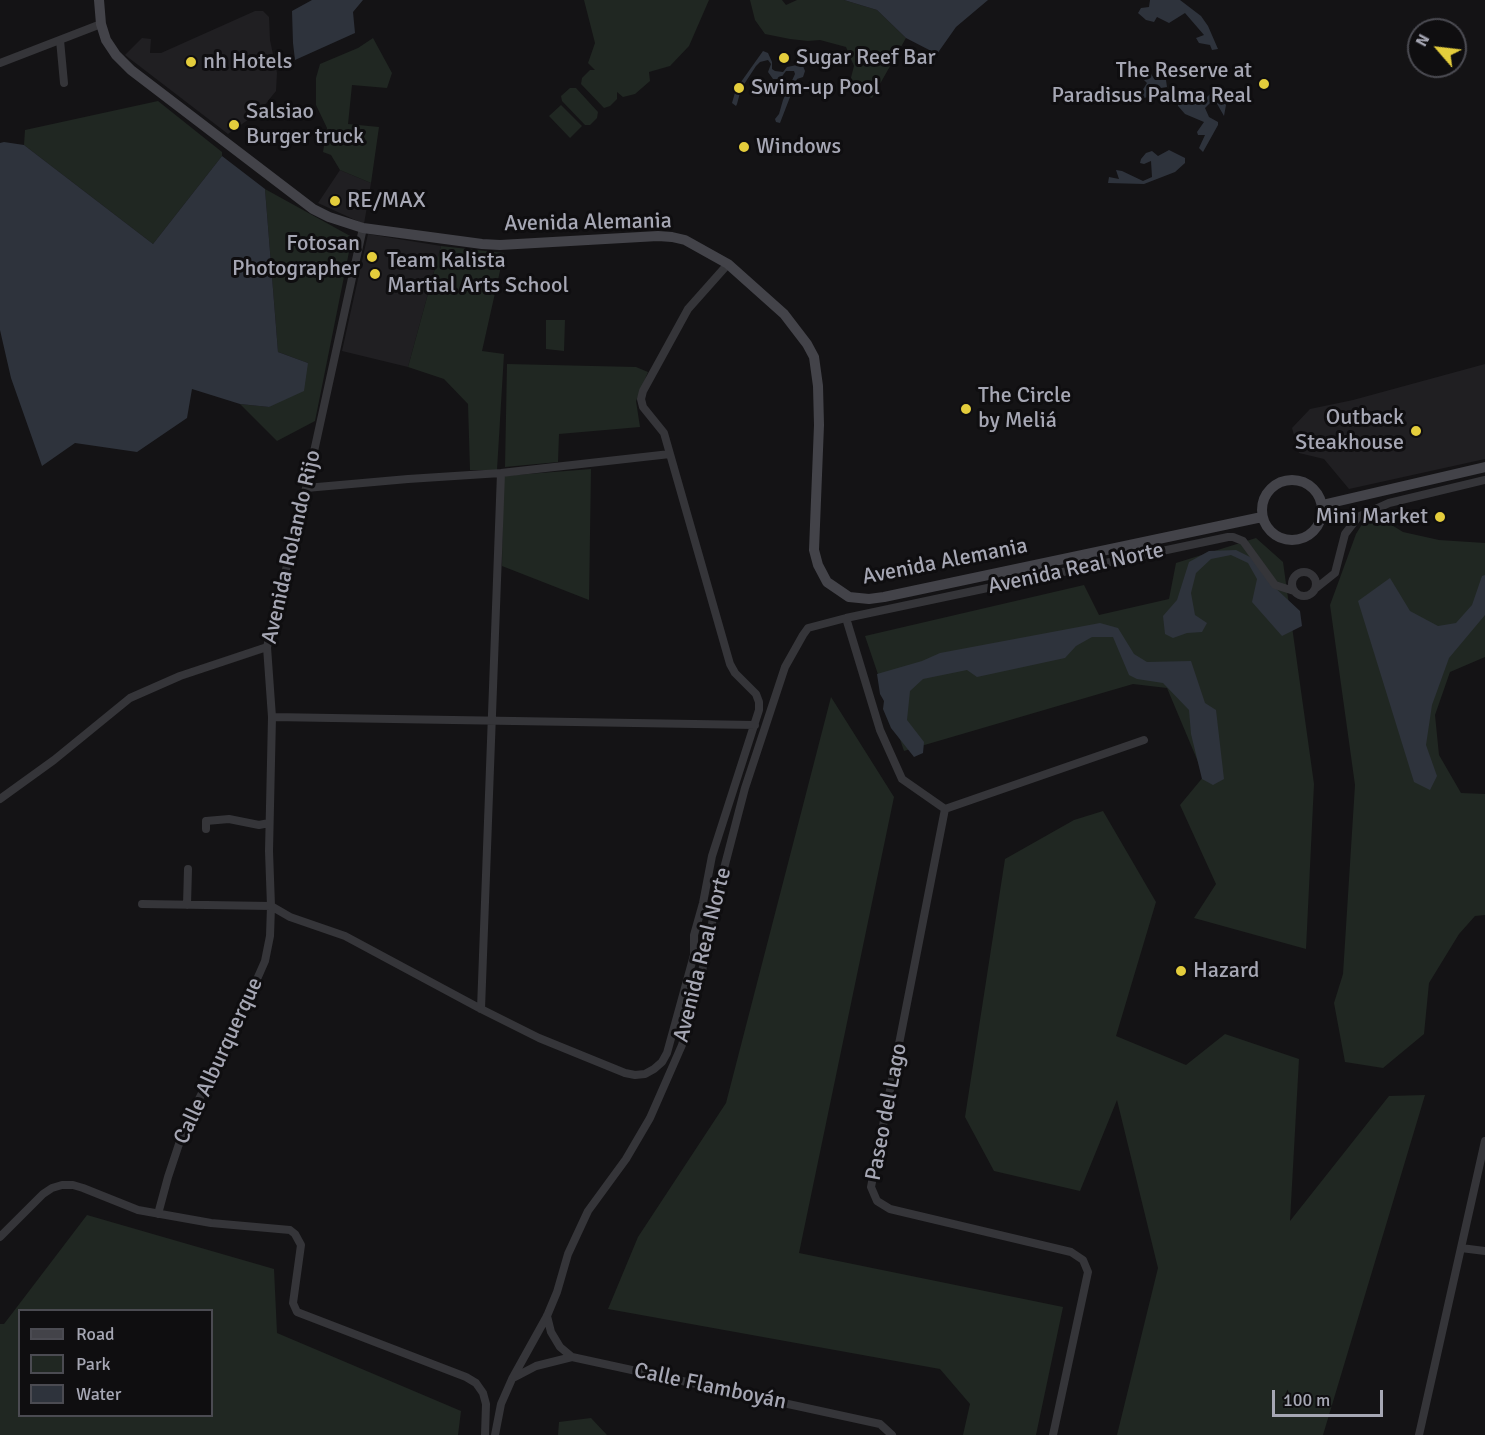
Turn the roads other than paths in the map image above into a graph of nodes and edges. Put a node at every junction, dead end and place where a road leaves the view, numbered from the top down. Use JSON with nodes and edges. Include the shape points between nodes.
{"nodes":[{"id":1,"x":99,"y":0,"type":"edge"},
{"id":2,"x":101,"y":24,"type":"junction"},
{"id":3,"x":60,"y":39,"type":"junction"},
{"id":4,"x":0,"y":63,"type":"edge"},
{"id":5,"x":64,"y":83,"type":"dead end"},
{"id":6,"x":363,"y":228,"type":"junction"},
{"id":7,"x":728,"y":264,"type":"junction"},
{"id":8,"x":670,"y":454,"type":"junction"},
{"id":9,"x":1485,"y":466,"type":"edge"},
{"id":10,"x":501,"y":473,"type":"junction"},
{"id":11,"x":1485,"y":480,"type":"edge"},
{"id":12,"x":306,"y":488,"type":"junction"},
{"id":13,"x":1322,"y":505,"type":"junction"},
{"id":14,"x":1262,"y":517,"type":"junction"},
{"id":15,"x":1314,"y":579,"type":"junction"},
{"id":16,"x":1292,"y":581,"type":"junction"},
{"id":17,"x":1327,"y":581,"type":"junction"},
{"id":18,"x":1283,"y":588,"type":"junction"},
{"id":19,"x":1315,"y":589,"type":"junction"},
{"id":20,"x":1294,"y":591,"type":"junction"},
{"id":21,"x":846,"y":618,"type":"junction"},
{"id":22,"x":267,"y":647,"type":"junction"},
{"id":23,"x":272,"y":717,"type":"junction"},
{"id":24,"x":492,"y":722,"type":"junction"},
{"id":25,"x":754,"y":725,"type":"junction"},
{"id":26,"x":1144,"y":740,"type":"dead end"},
{"id":27,"x":0,"y":799,"type":"edge"},
{"id":28,"x":945,"y":809,"type":"junction"},
{"id":29,"x":269,"y":823,"type":"junction"},
{"id":30,"x":206,"y":829,"type":"dead end"},
{"id":31,"x":188,"y":869,"type":"dead end"},
{"id":32,"x":142,"y":904,"type":"dead end"},
{"id":33,"x":187,"y":905,"type":"junction"},
{"id":34,"x":271,"y":906,"type":"junction"},
{"id":35,"x":481,"y":1009,"type":"junction"},
{"id":36,"x":1485,"y":1140,"type":"edge"},
{"id":37,"x":158,"y":1214,"type":"junction"},
{"id":38,"x":0,"y":1237,"type":"edge"},
{"id":39,"x":1461,"y":1248,"type":"junction"},
{"id":40,"x":1485,"y":1251,"type":"edge"},
{"id":41,"x":547,"y":1316,"type":"junction"},
{"id":42,"x":572,"y":1357,"type":"junction"},
{"id":43,"x":512,"y":1379,"type":"junction"},
{"id":44,"x":485,"y":1435,"type":"edge"},
{"id":45,"x":495,"y":1435,"type":"edge"},
{"id":46,"x":892,"y":1435,"type":"edge"},
{"id":47,"x":1053,"y":1435,"type":"edge"},
{"id":48,"x":1419,"y":1435,"type":"edge"}],
"edges":[{"from":1,"to":2,"type":"street","name":"Avenida Alemania"},
{"from":2,"to":3,"type":"street"},
{"from":2,"to":6,"type":"street","name":"Avenida Alemania","via":[[116,56],[130,70],[313,209]]},
{"from":3,"to":4,"type":"street"},
{"from":3,"to":5,"type":"street"},
{"from":6,"to":7,"type":"street","name":"Avenida Alemania","via":[[500,245],[672,237]]},
{"from":6,"to":12,"type":"street","name":"Avenida Rolando Rijo"},
{"from":7,"to":8,"type":"street","via":[[688,309],[641,395],[643,407],[659,425]]},
{"from":7,"to":14,"type":"street","name":"Avenida Alemania","via":[[784,314],[813,357],[819,425],[814,550],[827,582],[849,597],[884,597]]},
{"from":8,"to":10,"type":"street"},
{"from":8,"to":25,"type":"street","via":[[730,664],[759,702]]},
{"from":9,"to":13,"type":"street"},
{"from":10,"to":12,"type":"street"},
{"from":10,"to":24,"type":"street"},
{"from":11,"to":17,"type":"street","via":[[1389,503],[1358,517],[1345,534],[1338,568]]},
{"from":12,"to":22,"type":"street","name":"Avenida Rolando Rijo"},
{"from":13,"to":14,"type":"street","via":[[1320,522],[1301,539],[1276,536]]},
{"from":13,"to":14,"type":"street","via":[[1307,484],[1290,480],[1267,492]]},
{"from":15,"to":16,"type":"street","via":[[1302,572]]},
{"from":15,"to":17,"type":"street"},
{"from":15,"to":19,"type":"street"},
{"from":16,"to":18,"type":"street"},
{"from":16,"to":20,"type":"street"},
{"from":17,"to":19,"type":"street"},
{"from":18,"to":20,"type":"street","name":"Avenida Real Norte"},
{"from":18,"to":21,"type":"street","name":"Avenida Real Norte","via":[[1271,582],[1243,541],[1228,537]]},
{"from":19,"to":20,"type":"street","via":[[1305,596]]},
{"from":21,"to":28,"type":"street","via":[[880,730],[902,779]]},
{"from":21,"to":41,"type":"street","name":"Avenida Real Norte","via":[[808,628],[785,667],[744,788],[682,1045],[650,1118],[626,1160],[588,1211]]},
{"from":22,"to":23,"type":"street","name":"Avenida Rolando Rijo"},
{"from":22,"to":27,"type":"street","via":[[180,676],[130,698]]},
{"from":23,"to":24,"type":"street"},
{"from":23,"to":29,"type":"street","name":"Avenida Rolando Rijo"},
{"from":24,"to":25,"type":"street"},
{"from":24,"to":35,"type":"street"},
{"from":25,"to":35,"type":"street","via":[[712,856],[694,935],[694,955],[662,1062],[645,1074],[625,1073]]},
{"from":26,"to":28,"type":"street"},
{"from":28,"to":47,"type":"street","name":"Paseo del Lago","via":[[871,1187],[877,1201],[890,1209],[1071,1252],[1083,1260],[1088,1272]]},
{"from":29,"to":30,"type":"street","via":[[206,821]]},
{"from":29,"to":34,"type":"street","name":"Avenida Rolando Rijo"},
{"from":31,"to":33,"type":"street"},
{"from":32,"to":33,"type":"street"},
{"from":33,"to":34,"type":"street"},
{"from":34,"to":35,"type":"street","via":[[290,917],[345,936]]},
{"from":34,"to":37,"type":"street","name":"Calle Alburquerque","via":[[265,961],[180,1141]]},
{"from":36,"to":39,"type":"street"},
{"from":37,"to":38,"type":"street","via":[[83,1188],[62,1185],[43,1194]]},
{"from":37,"to":44,"type":"street","via":[[290,1230],[301,1245],[293,1303],[297,1312],[476,1383],[486,1404]]},
{"from":39,"to":40,"type":"street"},
{"from":39,"to":48,"type":"street"},
{"from":41,"to":42,"type":"street","via":[[560,1347]]},
{"from":41,"to":43,"type":"street","name":"Avenida Real Norte"},
{"from":42,"to":43,"type":"street","via":[[536,1366]]},
{"from":42,"to":46,"type":"street","name":"Calle Flamboyán","via":[[880,1425]]},
{"from":43,"to":45,"type":"street","name":"Avenida Real Norte","via":[[501,1404]]}]}
